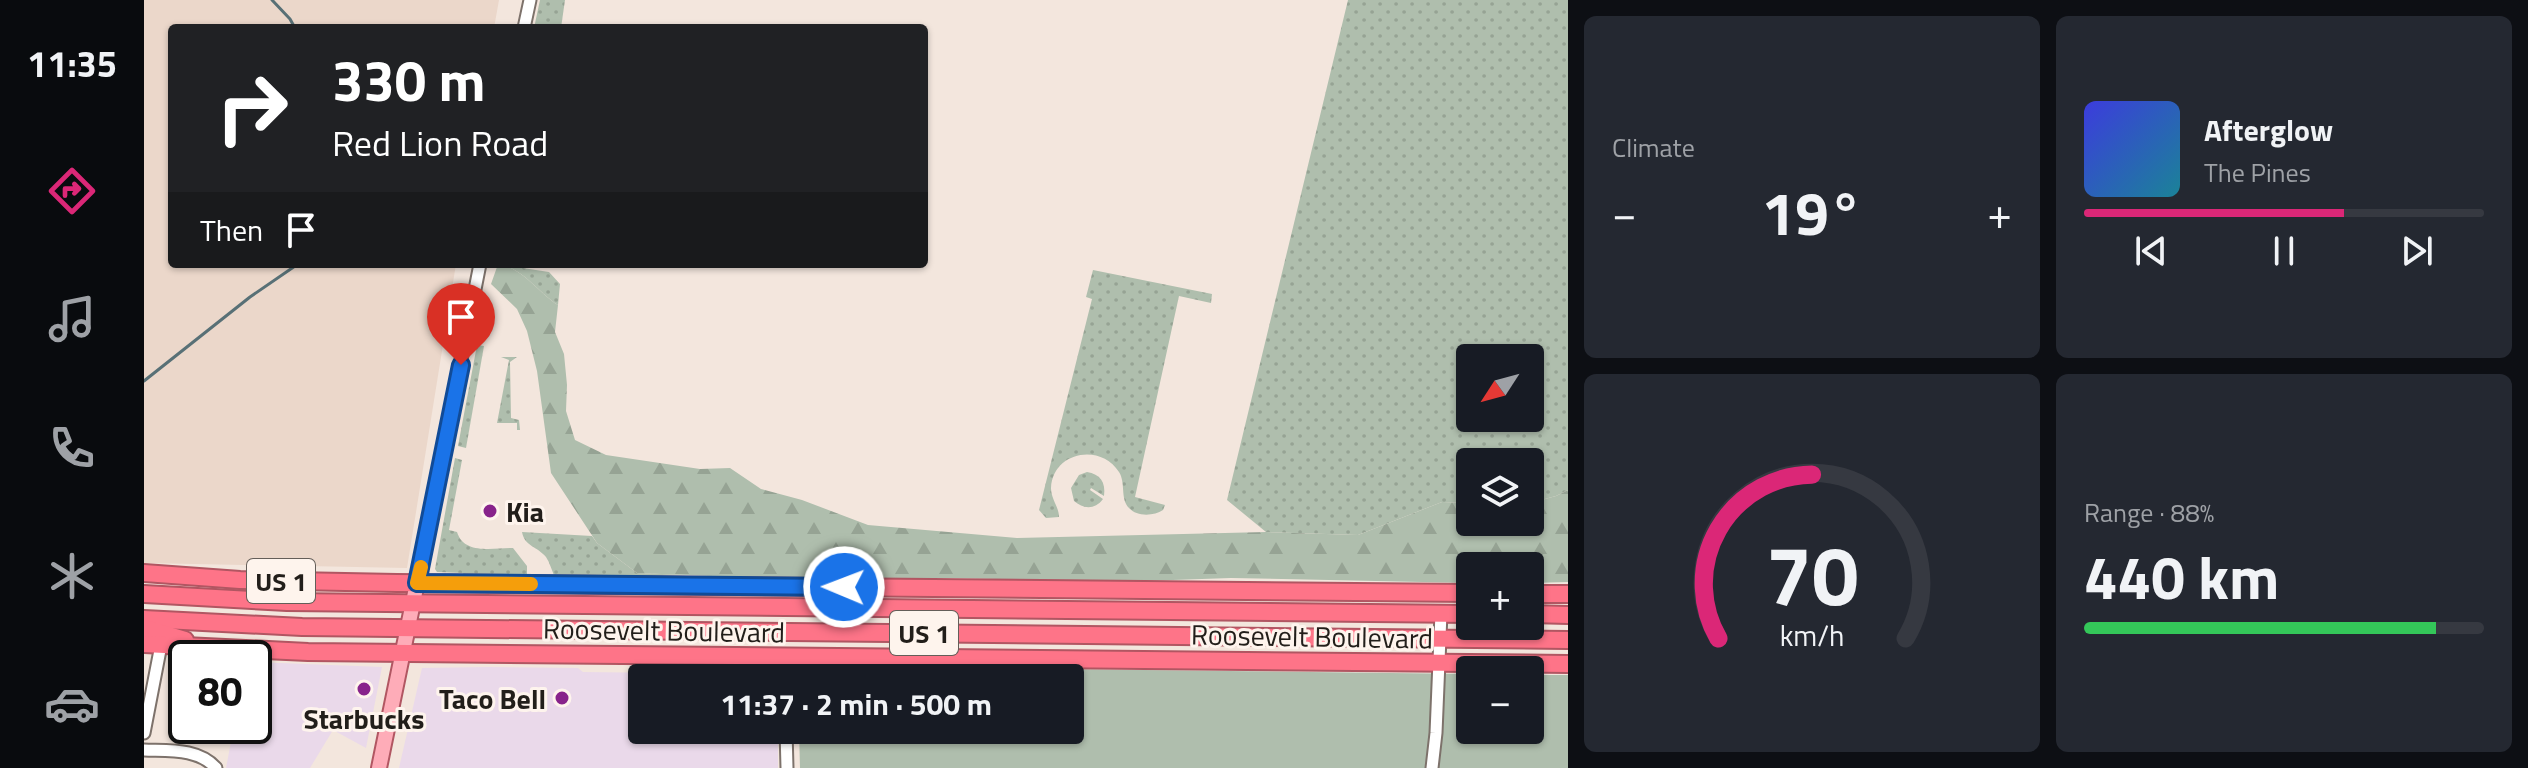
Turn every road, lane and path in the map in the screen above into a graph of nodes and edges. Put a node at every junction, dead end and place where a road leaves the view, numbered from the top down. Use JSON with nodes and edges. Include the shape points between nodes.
{"nodes":[{"id":1,"x":530,"y":0,"type":"edge"},
{"id":2,"x":525,"y":24,"type":"edge"},
{"id":3,"x":479,"y":268,"type":"edge"},
{"id":4,"x":144,"y":573,"type":"edge"},
{"id":5,"x":192,"y":577,"type":"junction"},
{"id":6,"x":144,"y":583,"type":"edge"},
{"id":7,"x":417,"y":583,"type":"junction"},
{"id":8,"x":655,"y":585,"type":"junction"},
{"id":9,"x":1095,"y":590,"type":"junction"},
{"id":10,"x":1456,"y":593,"type":"edge"},
{"id":11,"x":144,"y":594,"type":"edge"},
{"id":12,"x":1544,"y":594,"type":"edge"},
{"id":13,"x":1568,"y":594,"type":"edge"},
{"id":14,"x":413,"y":604,"type":"junction"},
{"id":15,"x":746,"y":607,"type":"junction"},
{"id":16,"x":1010,"y":609,"type":"junction"},
{"id":17,"x":1441,"y":613,"type":"junction"},
{"id":18,"x":1456,"y":614,"type":"edge"},
{"id":19,"x":1544,"y":614,"type":"edge"},
{"id":20,"x":1568,"y":615,"type":"edge"},
{"id":21,"x":144,"y":619,"type":"edge"},
{"id":22,"x":144,"y":628,"type":"edge"},
{"id":23,"x":407,"y":628,"type":"junction"},
{"id":24,"x":1179,"y":636,"type":"junction"},
{"id":25,"x":1440,"y":638,"type":"junction"},
{"id":26,"x":186,"y":640,"type":"edge"},
{"id":27,"x":1568,"y":640,"type":"edge"},
{"id":28,"x":144,"y":644,"type":"edge"},
{"id":29,"x":161,"y":645,"type":"junction"},
{"id":30,"x":168,"y":645,"type":"edge"},
{"id":31,"x":272,"y":650,"type":"edge"},
{"id":32,"x":402,"y":653,"type":"junction"},
{"id":33,"x":787,"y":657,"type":"junction"},
{"id":34,"x":1291,"y":662,"type":"junction"},
{"id":35,"x":1439,"y":663,"type":"junction"},
{"id":36,"x":787,"y":664,"type":"edge"},
{"id":37,"x":1568,"y":664,"type":"edge"},
{"id":38,"x":144,"y":733,"type":"edge"},
{"id":39,"x":786,"y":744,"type":"edge"},
{"id":40,"x":144,"y":750,"type":"edge"},
{"id":41,"x":216,"y":768,"type":"edge"},
{"id":42,"x":379,"y":768,"type":"edge"},
{"id":43,"x":787,"y":768,"type":"edge"},
{"id":44,"x":1432,"y":768,"type":"edge"}],
"edges":[{"from":1,"to":2,"type":"street"},
{"from":3,"to":7,"type":"street"},
{"from":4,"to":5,"type":"highway","name":"Roosevelt Boulevard","number":"US 1"},
{"from":5,"to":6,"type":"highway"},
{"from":5,"to":7,"type":"highway","name":"Roosevelt Boulevard","number":"US 1"},
{"from":7,"to":8,"type":"highway","name":"Roosevelt Boulevard","number":"US 1"},
{"from":7,"to":14,"type":"main road"},
{"from":8,"to":9,"type":"highway","name":"Roosevelt Boulevard","number":"US 1"},
{"from":8,"to":15,"type":"highway"},
{"from":9,"to":10,"type":"highway","name":"Roosevelt Boulevard","number":"US 1"},
{"from":9,"to":16,"type":"highway"},
{"from":11,"to":14,"type":"highway","name":"Roosevelt Boulevard","number":"US 1"},
{"from":12,"to":13,"type":"highway"},
{"from":14,"to":15,"type":"highway","name":"Roosevelt Boulevard","number":"US 1"},
{"from":14,"to":23,"type":"main road"},
{"from":15,"to":16,"type":"highway","name":"Roosevelt Boulevard","number":"US 1"},
{"from":16,"to":17,"type":"highway","name":"Roosevelt Boulevard","number":"US 1"},
{"from":17,"to":18,"type":"highway","name":"Roosevelt Boulevard","number":"US 1"},
{"from":17,"to":25,"type":"street"},
{"from":19,"to":20,"type":"highway"},
{"from":21,"to":23,"type":"highway","name":"Roosevelt Boulevard","number":"US 1"},
{"from":22,"to":26,"type":"highway"},
{"from":23,"to":24,"type":"highway","name":"Roosevelt Boulevard","number":"US 1"},
{"from":23,"to":32,"type":"main road"},
{"from":24,"to":25,"type":"highway","name":"Roosevelt Boulevard","number":"US 1"},
{"from":24,"to":34,"type":"highway"},
{"from":25,"to":27,"type":"highway","name":"Roosevelt Boulevard","number":"US 1"},
{"from":25,"to":35,"type":"street"},
{"from":28,"to":29,"type":"highway","name":"Roosevelt Boulevard","number":"US 1"},
{"from":29,"to":30,"type":"highway","name":"Roosevelt Boulevard","number":"US 1"},
{"from":29,"to":38,"type":"street"},
{"from":31,"to":32,"type":"highway","name":"Roosevelt Boulevard","number":"US 1"},
{"from":32,"to":33,"type":"highway","name":"Roosevelt Boulevard","number":"US 1"},
{"from":32,"to":42,"type":"main road"},
{"from":33,"to":34,"type":"highway","name":"Roosevelt Boulevard","number":"US 1"},
{"from":33,"to":36,"type":"street"},
{"from":34,"to":35,"type":"highway","name":"Roosevelt Boulevard","number":"US 1"},
{"from":35,"to":37,"type":"highway","name":"Roosevelt Boulevard","number":"US 1"},
{"from":35,"to":44,"type":"street"},
{"from":39,"to":43,"type":"street"},
{"from":40,"to":41,"type":"street","via":[[190,752]]}]}
